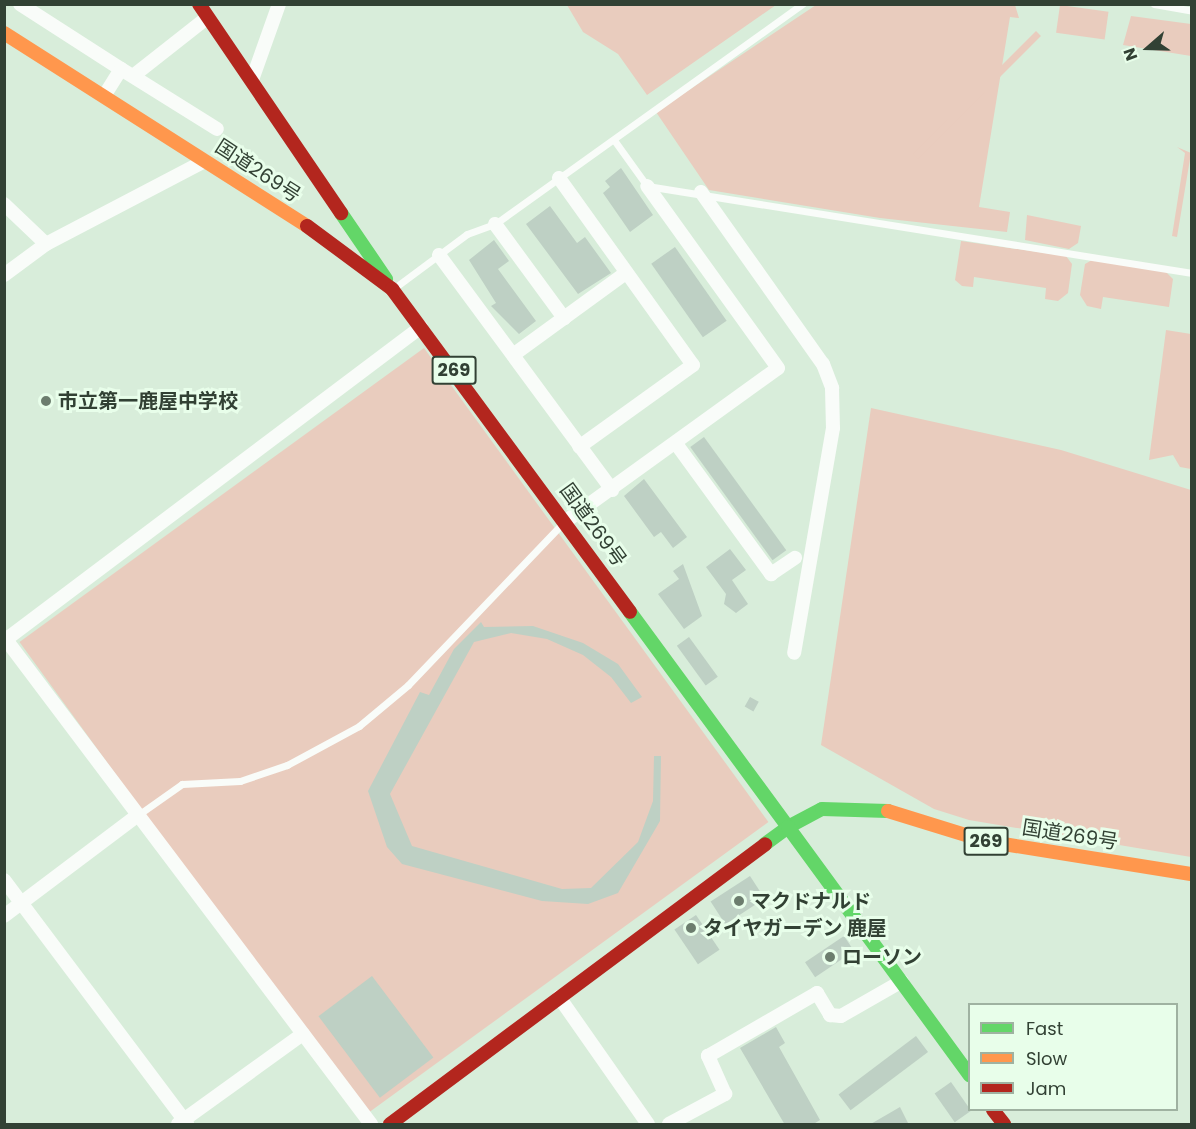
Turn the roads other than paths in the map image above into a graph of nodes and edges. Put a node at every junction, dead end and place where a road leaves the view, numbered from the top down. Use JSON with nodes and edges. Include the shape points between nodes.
{"nodes":[{"id":1,"x":20,"y":4,"type":"edge"},
{"id":2,"x":199,"y":4,"type":"edge"},
{"id":3,"x":279,"y":4,"type":"edge"},
{"id":4,"x":802,"y":4,"type":"edge"},
{"id":5,"x":1154,"y":4,"type":"edge"},
{"id":6,"x":1191,"y":11,"type":"edge"},
{"id":7,"x":208,"y":17,"type":"junction"},
{"id":8,"x":4,"y":33,"type":"edge"},
{"id":9,"x":127,"y":73,"type":"junction"},
{"id":10,"x":252,"y":80,"type":"junction"},
{"id":11,"x":104,"y":96,"type":"junction"},
{"id":12,"x":217,"y":129,"type":"dead end"},
{"id":13,"x":614,"y":140,"type":"junction"},
{"id":14,"x":205,"y":160,"type":"junction"},
{"id":15,"x":559,"y":178,"type":"junction"},
{"id":16,"x":646,"y":186,"type":"junction"},
{"id":17,"x":701,"y":192,"type":"junction"},
{"id":18,"x":4,"y":204,"type":"edge"},
{"id":19,"x":495,"y":224,"type":"junction"},
{"id":20,"x":46,"y":244,"type":"junction"},
{"id":21,"x":439,"y":255,"type":"junction"},
{"id":22,"x":626,"y":273,"type":"junction"},
{"id":23,"x":1191,"y":273,"type":"edge"},
{"id":24,"x":4,"y":275,"type":"edge"},
{"id":25,"x":392,"y":289,"type":"junction"},
{"id":26,"x":564,"y":318,"type":"junction"},
{"id":27,"x":421,"y":327,"type":"junction"},
{"id":28,"x":513,"y":355,"type":"junction"},
{"id":29,"x":677,"y":445,"type":"junction"},
{"id":30,"x":579,"y":447,"type":"junction"},
{"id":31,"x":612,"y":490,"type":"junction"},
{"id":32,"x":566,"y":521,"type":"junction"},
{"id":33,"x":795,"y":558,"type":"dead end"},
{"id":34,"x":5,"y":639,"type":"edge"},
{"id":35,"x":794,"y":653,"type":"dead end"},
{"id":36,"x":138,"y":815,"type":"junction"},
{"id":37,"x":788,"y":827,"type":"junction"},
{"id":38,"x":1191,"y":874,"type":"edge"},
{"id":39,"x":4,"y":880,"type":"edge"},
{"id":40,"x":22,"y":903,"type":"junction"},
{"id":41,"x":4,"y":916,"type":"edge"},
{"id":42,"x":902,"y":981,"type":"junction"},
{"id":43,"x":560,"y":996,"type":"junction"},
{"id":44,"x":303,"y":1034,"type":"junction"},
{"id":45,"x":968,"y":1075,"type":"edge"},
{"id":46,"x":994,"y":1111,"type":"edge"},
{"id":47,"x":183,"y":1123,"type":"edge"},
{"id":48,"x":371,"y":1125,"type":"edge"},
{"id":49,"x":390,"y":1125,"type":"edge"},
{"id":50,"x":648,"y":1125,"type":"edge"},
{"id":51,"x":669,"y":1125,"type":"edge"},
{"id":52,"x":1004,"y":1125,"type":"edge"}],
"edges":[{"from":1,"to":9,"type":"street"},
{"from":2,"to":7,"type":"main road"},
{"from":3,"to":10,"type":"street"},
{"from":4,"to":13,"type":"lane"},
{"from":5,"to":6,"type":"lane"},
{"from":7,"to":9,"type":"street"},
{"from":7,"to":10,"type":"main road"},
{"from":8,"to":11,"type":"main road","name":"国道269号","number":"269"},
{"from":9,"to":11,"type":"street"},
{"from":9,"to":12,"type":"street"},
{"from":10,"to":25,"type":"main road"},
{"from":11,"to":14,"type":"main road","name":"国道269号","number":"269"},
{"from":13,"to":15,"type":"lane"},
{"from":13,"to":16,"type":"lane"},
{"from":14,"to":20,"type":"street"},
{"from":14,"to":25,"type":"main road","name":"国道269号","number":"269"},
{"from":15,"to":19,"type":"lane"},
{"from":15,"to":22,"type":"street"},
{"from":16,"to":17,"type":"lane"},
{"from":16,"to":29,"type":"street","via":[[778,368]]},
{"from":17,"to":23,"type":"lane"},
{"from":17,"to":35,"type":"street","via":[[823,364],[832,388],[833,428]]},
{"from":18,"to":20,"type":"street"},
{"from":19,"to":21,"type":"lane"},
{"from":19,"to":26,"type":"street"},
{"from":20,"to":24,"type":"street"},
{"from":21,"to":25,"type":"lane"},
{"from":21,"to":28,"type":"street"},
{"from":22,"to":26,"type":"street"},
{"from":22,"to":30,"type":"street","via":[[693,365]]},
{"from":25,"to":27,"type":"main road","name":"国道269号","number":"269"},
{"from":26,"to":28,"type":"street"},
{"from":27,"to":32,"type":"main road","name":"国道269号","number":"269"},
{"from":27,"to":34,"type":"street"},
{"from":28,"to":30,"type":"street"},
{"from":29,"to":31,"type":"street"},
{"from":29,"to":33,"type":"street","via":[[771,574]]},
{"from":30,"to":31,"type":"street"},
{"from":31,"to":32,"type":"street"},
{"from":32,"to":36,"type":"lane","via":[[408,685],[359,726],[287,765],[240,782],[182,784]]},
{"from":32,"to":37,"type":"main road","name":"国道269号","number":"269"},
{"from":34,"to":36,"type":"street"},
{"from":36,"to":40,"type":"street"},
{"from":36,"to":44,"type":"street"},
{"from":37,"to":38,"type":"main road","name":"国道269号","number":"269","via":[[822,809],[874,807],[985,841]]},
{"from":37,"to":42,"type":"main road"},
{"from":37,"to":43,"type":"main road"},
{"from":39,"to":40,"type":"street"},
{"from":40,"to":41,"type":"street"},
{"from":40,"to":47,"type":"street"},
{"from":42,"to":45,"type":"main road"},
{"from":42,"to":51,"type":"street","via":[[840,1016],[830,1015],[817,993],[708,1056],[725,1094]]},
{"from":43,"to":49,"type":"main road"},
{"from":43,"to":50,"type":"street"},
{"from":44,"to":47,"type":"street"},
{"from":44,"to":48,"type":"street"},
{"from":46,"to":52,"type":"main road"}]}
